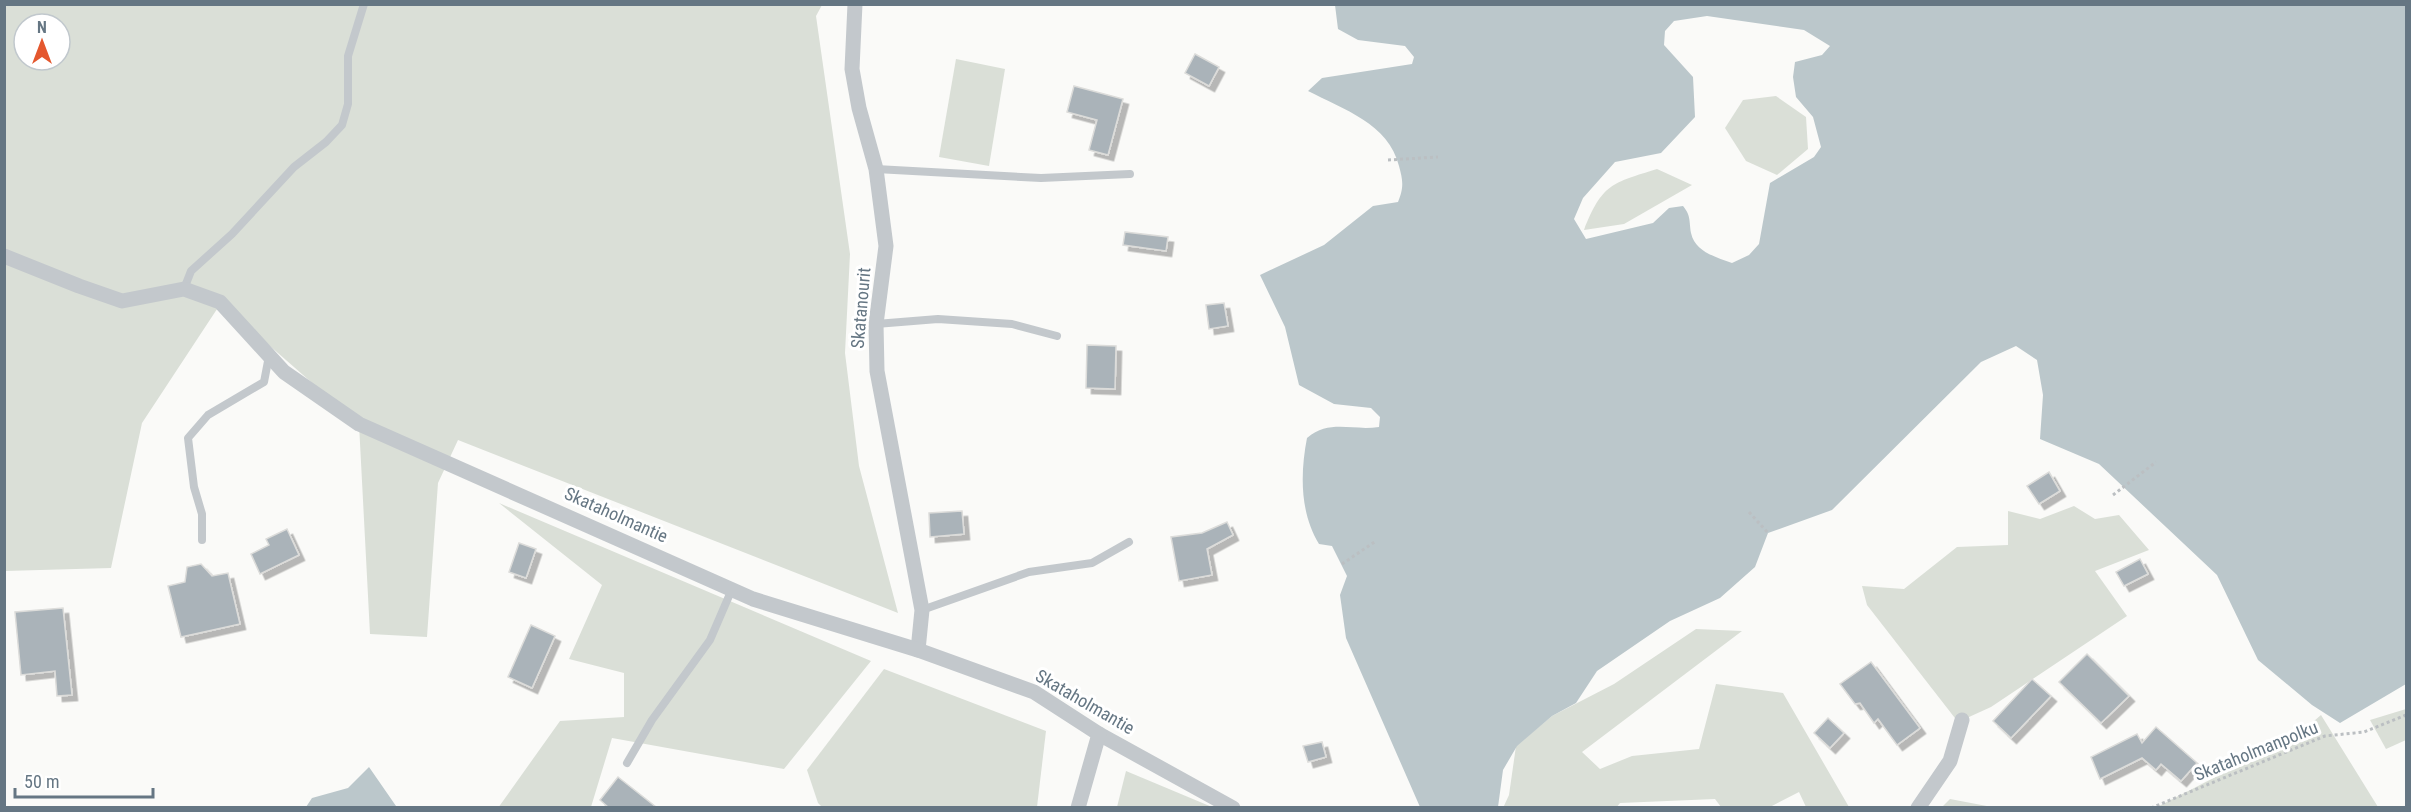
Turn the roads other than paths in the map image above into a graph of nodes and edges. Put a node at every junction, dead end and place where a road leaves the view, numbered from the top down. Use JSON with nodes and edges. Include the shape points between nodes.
{"nodes":[{"id":1,"x":364,"y":4,"type":"edge"},
{"id":2,"x":855,"y":4,"type":"edge"},
{"id":3,"x":876,"y":169,"type":"junction"},
{"id":4,"x":1130,"y":174,"type":"dead end"},
{"id":5,"x":4,"y":256,"type":"edge"},
{"id":6,"x":184,"y":289,"type":"junction"},
{"id":7,"x":876,"y":324,"type":"junction"},
{"id":8,"x":1057,"y":336,"type":"dead end"},
{"id":9,"x":269,"y":356,"type":"junction"},
{"id":10,"x":202,"y":540,"type":"dead end"},
{"id":11,"x":1129,"y":542,"type":"dead end"},
{"id":12,"x":732,"y":589,"type":"junction"},
{"id":13,"x":922,"y":610,"type":"junction"},
{"id":14,"x":918,"y":650,"type":"junction"},
{"id":15,"x":1962,"y":720,"type":"dead end"},
{"id":16,"x":1099,"y":734,"type":"junction"},
{"id":17,"x":627,"y":763,"type":"dead end"},
{"id":18,"x":1078,"y":807,"type":"edge"},
{"id":19,"x":1233,"y":807,"type":"edge"},
{"id":20,"x":1918,"y":807,"type":"edge"}],
"edges":[{"from":1,"to":6,"type":"lane","via":[[348,56],[348,104],[342,125],[294,167],[232,234],[191,271]]},
{"from":2,"to":3,"type":"street","name":"Skatanourit","via":[[852,69]]},
{"from":3,"to":4,"type":"lane","via":[[1041,178]]},
{"from":3,"to":7,"type":"street","name":"Skatanourit","via":[[885,246]]},
{"from":5,"to":6,"type":"street","via":[[122,301]]},
{"from":6,"to":9,"type":"street","name":"Skataholmantie","via":[[220,302]]},
{"from":7,"to":8,"type":"lane","via":[[959,320],[1012,324]]},
{"from":7,"to":13,"type":"street","name":"Skatanourit","via":[[877,371]]},
{"from":9,"to":10,"type":"lane","via":[[264,382],[208,415],[188,438],[202,514]]},
{"from":9,"to":12,"type":"street","name":"Skataholmantie","via":[[284,372],[359,424]]},
{"from":11,"to":13,"type":"lane","via":[[1092,563],[1029,572]]},
{"from":12,"to":14,"type":"street","name":"Skataholmantie"},
{"from":12,"to":17,"type":"lane","via":[[711,640],[652,720]]},
{"from":13,"to":14,"type":"street","name":"Skatanourit"},
{"from":14,"to":16,"type":"street","name":"Skataholmantie","via":[[1034,692]]},
{"from":15,"to":20,"type":"street","via":[[1950,761]]},
{"from":16,"to":18,"type":"street"},
{"from":16,"to":19,"type":"street","name":"Skataholmantie"}]}
